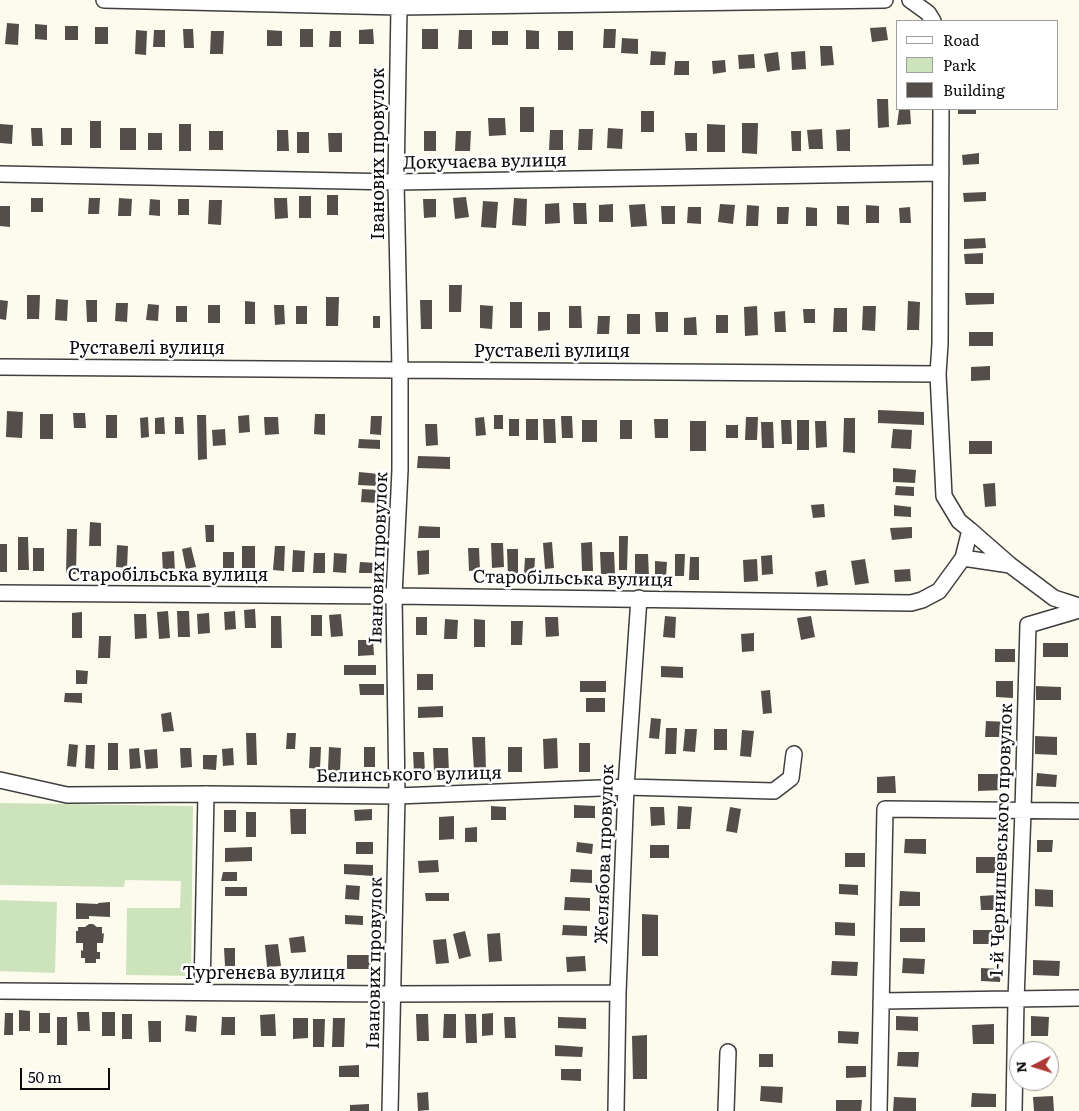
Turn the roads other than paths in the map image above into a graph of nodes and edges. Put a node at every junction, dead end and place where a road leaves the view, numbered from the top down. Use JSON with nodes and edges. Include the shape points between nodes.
{"nodes":[{"id":1,"x":104,"y":0,"type":"edge"},
{"id":2,"x":885,"y":0,"type":"edge"},
{"id":3,"x":910,"y":0,"type":"edge"},
{"id":4,"x":399,"y":7,"type":"junction"},
{"id":5,"x":932,"y":20,"type":"edge"},
{"id":6,"x":941,"y":110,"type":"edge"},
{"id":7,"x":941,"y":173,"type":"junction"},
{"id":8,"x":0,"y":174,"type":"edge"},
{"id":9,"x":396,"y":182,"type":"junction"},
{"id":10,"x":0,"y":367,"type":"edge"},
{"id":11,"x":400,"y":370,"type":"junction"},
{"id":12,"x":938,"y":374,"type":"junction"},
{"id":13,"x":970,"y":530,"type":"junction"},
{"id":14,"x":963,"y":558,"type":"junction"},
{"id":15,"x":1010,"y":565,"type":"junction"},
{"id":16,"x":0,"y":593,"type":"edge"},
{"id":17,"x":394,"y":596,"type":"junction"},
{"id":18,"x":638,"y":598,"type":"junction"},
{"id":19,"x":1079,"y":608,"type":"edge"},
{"id":20,"x":794,"y":754,"type":"dead end"},
{"id":21,"x":0,"y":780,"type":"edge"},
{"id":22,"x":626,"y":787,"type":"junction"},
{"id":23,"x":206,"y":794,"type":"junction"},
{"id":24,"x":397,"y":796,"type":"junction"},
{"id":25,"x":1079,"y":811,"type":"edge"},
{"id":26,"x":1023,"y":812,"type":"junction"},
{"id":27,"x":0,"y":991,"type":"edge"},
{"id":28,"x":202,"y":992,"type":"junction"},
{"id":29,"x":618,"y":993,"type":"junction"},
{"id":30,"x":393,"y":994,"type":"junction"},
{"id":31,"x":1079,"y":998,"type":"edge"},
{"id":32,"x":1016,"y":1000,"type":"junction"},
{"id":33,"x":881,"y":1001,"type":"junction"},
{"id":34,"x":728,"y":1052,"type":"dead end"},
{"id":35,"x":390,"y":1111,"type":"edge"},
{"id":36,"x":616,"y":1111,"type":"edge"},
{"id":37,"x":726,"y":1111,"type":"edge"},
{"id":38,"x":878,"y":1111,"type":"edge"},
{"id":39,"x":1014,"y":1111,"type":"edge"}],
"edges":[{"from":1,"to":4,"type":"street"},
{"from":2,"to":4,"type":"street"},
{"from":3,"to":5,"type":"street"},
{"from":4,"to":9,"type":"street","name":"Іванових провулок"},
{"from":6,"to":7,"type":"street"},
{"from":7,"to":9,"type":"street","name":"Докучаєва вулиця"},
{"from":7,"to":12,"type":"street"},
{"from":8,"to":9,"type":"street","name":"Докучаєва вулиця"},
{"from":9,"to":11,"type":"street","name":"Іванових провулок"},
{"from":10,"to":11,"type":"street","name":"Руставелі вулиця"},
{"from":11,"to":12,"type":"street","name":"Руставелі вулиця"},
{"from":11,"to":17,"type":"street","name":"Іванових провулок","via":[[400,470]]},
{"from":12,"to":13,"type":"street","via":[[944,496],[958,521]]},
{"from":13,"to":14,"type":"street","name":"Старобільська вулиця"},
{"from":13,"to":15,"type":"street"},
{"from":14,"to":15,"type":"street"},
{"from":14,"to":18,"type":"street","name":"Старобільська вулиця","via":[[939,591],[911,603]]},
{"from":15,"to":19,"type":"street","via":[[1054,598]]},
{"from":16,"to":17,"type":"street","name":"Старобільська вулиця"},
{"from":17,"to":18,"type":"street","name":"Старобільська вулиця"},
{"from":17,"to":24,"type":"street","name":"Іванових провулок"},
{"from":18,"to":22,"type":"street","name":"Желябова провулок"},
{"from":19,"to":26,"type":"street","name":"1-й Чернишевського провулок","via":[[1028,625]]},
{"from":20,"to":22,"type":"street","name":"Белинського вулиця","via":[[791,778],[774,791]]},
{"from":21,"to":23,"type":"street","name":"Белинського вулиця","via":[[67,795]]},
{"from":22,"to":24,"type":"street","name":"Белинського вулиця"},
{"from":22,"to":29,"type":"street","name":"Желябова провулок"},
{"from":23,"to":24,"type":"street","name":"Белинського вулиця"},
{"from":23,"to":28,"type":"street"},
{"from":24,"to":30,"type":"street","name":"Іванових провулок"},
{"from":25,"to":26,"type":"street"},
{"from":26,"to":32,"type":"street","name":"1-й Чернишевського провулок"},
{"from":26,"to":33,"type":"street","via":[[885,809]]},
{"from":27,"to":28,"type":"street","name":"Тургенєва вулиця"},
{"from":28,"to":30,"type":"street","name":"Тургенєва вулиця"},
{"from":29,"to":30,"type":"street","name":"Тургенєва вулиця"},
{"from":29,"to":36,"type":"street","name":"Желябова провулок"},
{"from":30,"to":35,"type":"street","name":"Іванових провулок"},
{"from":31,"to":32,"type":"street"},
{"from":32,"to":33,"type":"street"},
{"from":32,"to":39,"type":"street","name":"1-й Чернишевського провулок"},
{"from":33,"to":38,"type":"street"},
{"from":34,"to":37,"type":"street"}]}
